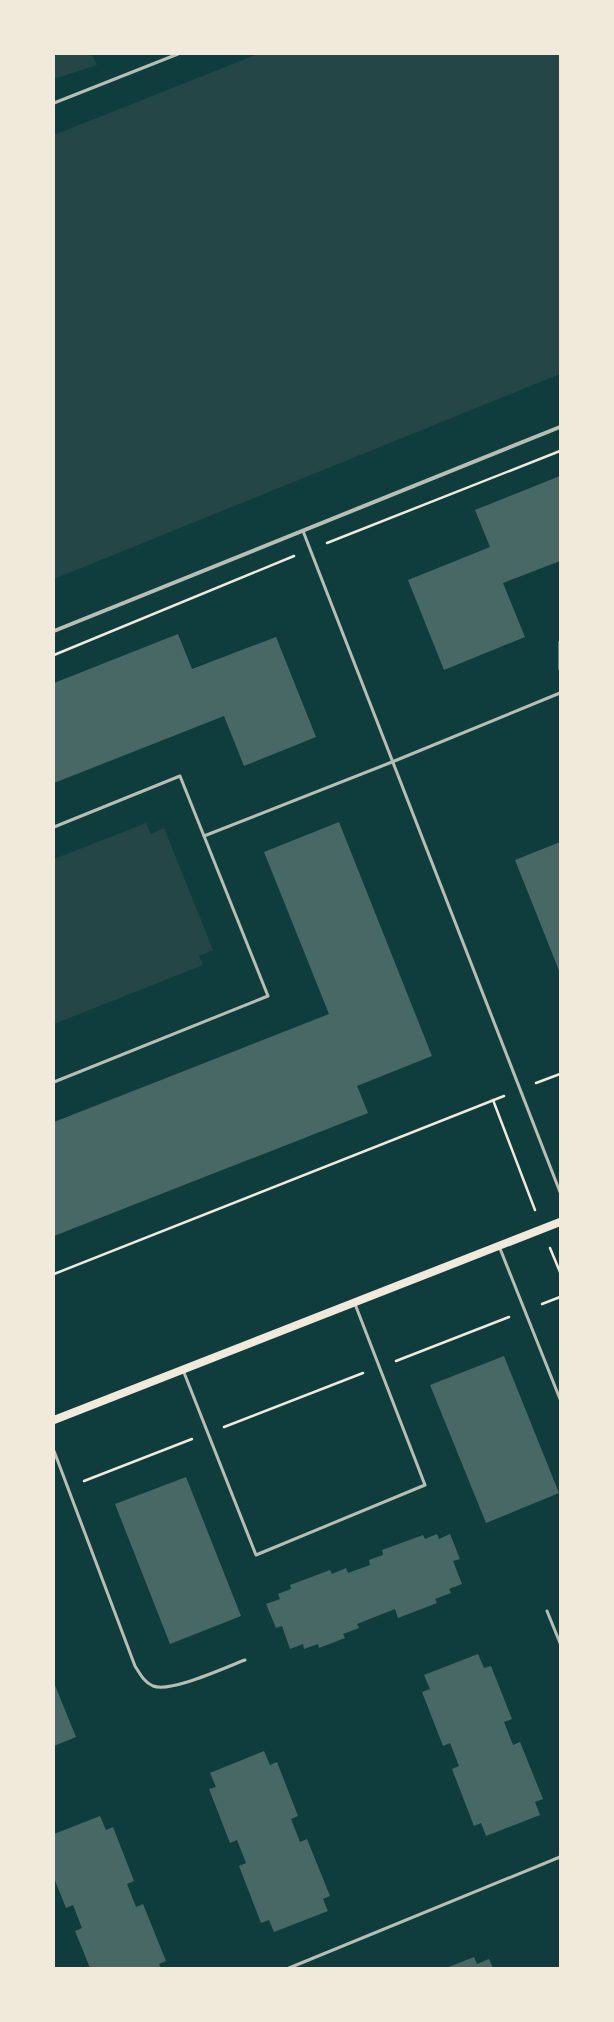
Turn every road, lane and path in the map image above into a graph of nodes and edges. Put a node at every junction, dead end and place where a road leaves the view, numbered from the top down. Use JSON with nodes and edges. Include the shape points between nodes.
{"nodes":[{"id":1,"x":178,"y":54,"type":"edge"},
{"id":2,"x":54,"y":103,"type":"edge"},
{"id":3,"x":560,"y":427,"type":"edge"},
{"id":4,"x":303,"y":531,"type":"junction"},
{"id":5,"x":54,"y":631,"type":"edge"},
{"id":6,"x":560,"y":642,"type":"edge"},
{"id":7,"x":560,"y":669,"type":"edge"},
{"id":8,"x":560,"y":693,"type":"edge"},
{"id":9,"x":392,"y":762,"type":"junction"},
{"id":10,"x":54,"y":827,"type":"edge"},
{"id":11,"x":204,"y":836,"type":"junction"},
{"id":12,"x":560,"y":1074,"type":"edge"},
{"id":13,"x":54,"y":1082,"type":"edge"},
{"id":14,"x":520,"y":1090,"type":"junction"},
{"id":15,"x":493,"y":1100,"type":"junction"},
{"id":16,"x":560,"y":1192,"type":"edge"},
{"id":17,"x":560,"y":1222,"type":"edge"},
{"id":18,"x":542,"y":1229,"type":"junction"},
{"id":19,"x":499,"y":1246,"type":"junction"},
{"id":20,"x":560,"y":1272,"type":"edge"},
{"id":21,"x":54,"y":1274,"type":"edge"},
{"id":22,"x":560,"y":1297,"type":"edge"},
{"id":23,"x":354,"y":1302,"type":"junction"},
{"id":24,"x":525,"y":1311,"type":"junction"},
{"id":25,"x":379,"y":1367,"type":"junction"},
{"id":26,"x":182,"y":1369,"type":"junction"},
{"id":27,"x":560,"y":1399,"type":"edge"},
{"id":28,"x":54,"y":1420,"type":"edge"},
{"id":29,"x":208,"y":1433,"type":"junction"},
{"id":30,"x":54,"y":1451,"type":"edge"},
{"id":31,"x":68,"y":1487,"type":"junction"},
{"id":32,"x":547,"y":1611,"type":"dead end"},
{"id":33,"x":560,"y":1643,"type":"edge"},
{"id":34,"x":245,"y":1660,"type":"dead end"},
{"id":35,"x":560,"y":1857,"type":"edge"},
{"id":36,"x":289,"y":1968,"type":"edge"}],
"edges":[{"from":1,"to":2,"type":"lane"},
{"from":3,"to":4,"type":"street"},
{"from":4,"to":5,"type":"street"},
{"from":4,"to":9,"type":"lane"},
{"from":6,"to":7,"type":"lane"},
{"from":8,"to":9,"type":"lane"},
{"from":9,"to":11,"type":"lane"},
{"from":9,"to":14,"type":"lane"},
{"from":10,"to":11,"type":"lane","via":[[180,776]]},
{"from":11,"to":13,"type":"lane","via":[[268,996]]},
{"from":12,"to":14,"type":"path"},
{"from":14,"to":15,"type":"path"},
{"from":14,"to":16,"type":"lane"},
{"from":15,"to":18,"type":"path"},
{"from":15,"to":21,"type":"path"},
{"from":17,"to":18,"type":"main road"},
{"from":18,"to":19,"type":"main road"},
{"from":18,"to":20,"type":"path"},
{"from":19,"to":23,"type":"main road"},
{"from":19,"to":24,"type":"lane"},
{"from":22,"to":24,"type":"path"},
{"from":23,"to":25,"type":"lane"},
{"from":23,"to":26,"type":"main road"},
{"from":24,"to":25,"type":"path"},
{"from":24,"to":27,"type":"lane"},
{"from":25,"to":29,"type":"path"},
{"from":25,"to":29,"type":"lane","via":[[425,1485],[256,1555]]},
{"from":26,"to":28,"type":"main road"},
{"from":26,"to":29,"type":"lane"},
{"from":29,"to":31,"type":"path"},
{"from":30,"to":31,"type":"lane"},
{"from":31,"to":34,"type":"lane","via":[[135,1666],[144,1680],[155,1686],[169,1687]]},
{"from":32,"to":33,"type":"lane"},
{"from":35,"to":36,"type":"lane"}]}
